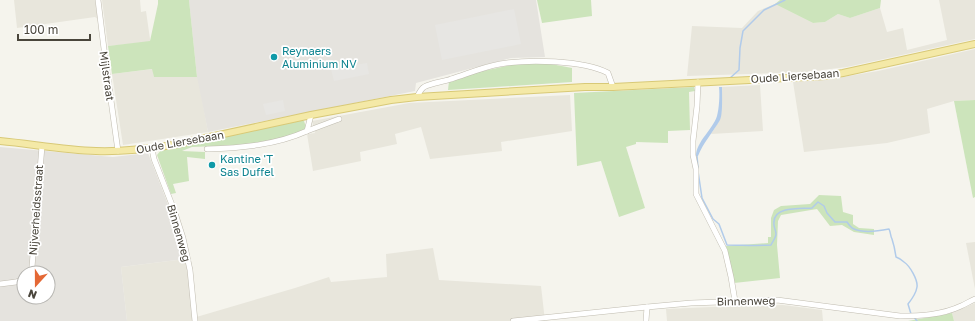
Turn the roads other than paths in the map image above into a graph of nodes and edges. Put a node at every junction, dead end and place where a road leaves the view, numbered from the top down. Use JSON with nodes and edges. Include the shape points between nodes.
{"nodes":[{"id":1,"x":98,"y":0,"type":"edge"},
{"id":2,"x":975,"y":44,"type":"edge"},
{"id":3,"x":698,"y":82,"type":"junction"},
{"id":4,"x":613,"y":87,"type":"junction"},
{"id":5,"x":417,"y":97,"type":"junction"},
{"id":6,"x":311,"y":116,"type":"junction"},
{"id":7,"x":339,"y":120,"type":"dead end"},
{"id":8,"x":307,"y":131,"type":"junction"},
{"id":9,"x":0,"y":141,"type":"edge"},
{"id":10,"x":42,"y":146,"type":"junction"},
{"id":11,"x":152,"y":149,"type":"junction"},
{"id":12,"x":207,"y":149,"type":"dead end"},
{"id":13,"x":118,"y":151,"type":"junction"},
{"id":14,"x":32,"y":265,"type":"edge"},
{"id":15,"x":16,"y":282,"type":"edge"},
{"id":16,"x":0,"y":284,"type":"edge"},
{"id":17,"x":975,"y":299,"type":"edge"},
{"id":18,"x":735,"y":301,"type":"junction"},
{"id":19,"x":646,"y":307,"type":"junction"},
{"id":20,"x":195,"y":321,"type":"edge"},
{"id":21,"x":513,"y":321,"type":"edge"},
{"id":22,"x":646,"y":321,"type":"edge"}],
"edges":[{"from":1,"to":13,"type":"street","name":"Mijlstraat"},
{"from":2,"to":3,"type":"main road","name":"Oude Liersebaan","via":[[824,76]]},
{"from":3,"to":4,"type":"main road","name":"Oude Liersebaan"},
{"from":3,"to":18,"type":"street","via":[[693,141],[696,194],[725,252]]},
{"from":4,"to":5,"type":"main road","name":"Oude Liersebaan"},
{"from":4,"to":5,"type":"street","via":[[608,73],[600,69],[553,61],[529,61],[500,64],[469,72],[424,87]]},
{"from":5,"to":6,"type":"main road","name":"Oude Liersebaan"},
{"from":6,"to":8,"type":"street"},
{"from":6,"to":11,"type":"main road","name":"Oude Liersebaan"},
{"from":7,"to":8,"type":"street","name":"Oude Liersebaan"},
{"from":8,"to":12,"type":"street","name":"Oude Liersebaan","via":[[275,142]]},
{"from":9,"to":10,"type":"main road","name":"Oude Liersebaan"},
{"from":10,"to":13,"type":"main road","name":"Oude Liersebaan"},
{"from":10,"to":14,"type":"street","name":"Nijverheidsstraat"},
{"from":11,"to":13,"type":"main road","name":"Oude Liersebaan"},
{"from":11,"to":20,"type":"street","name":"Binnenweg","via":[[183,238],[190,270]]},
{"from":15,"to":16,"type":"street"},
{"from":17,"to":18,"type":"street","name":"Binnenweg","via":[[960,307],[919,316],[900,316],[777,300]]},
{"from":18,"to":19,"type":"street","name":"Binnenweg"},
{"from":19,"to":21,"type":"street","name":"Binnenweg"},
{"from":19,"to":22,"type":"street"}]}
